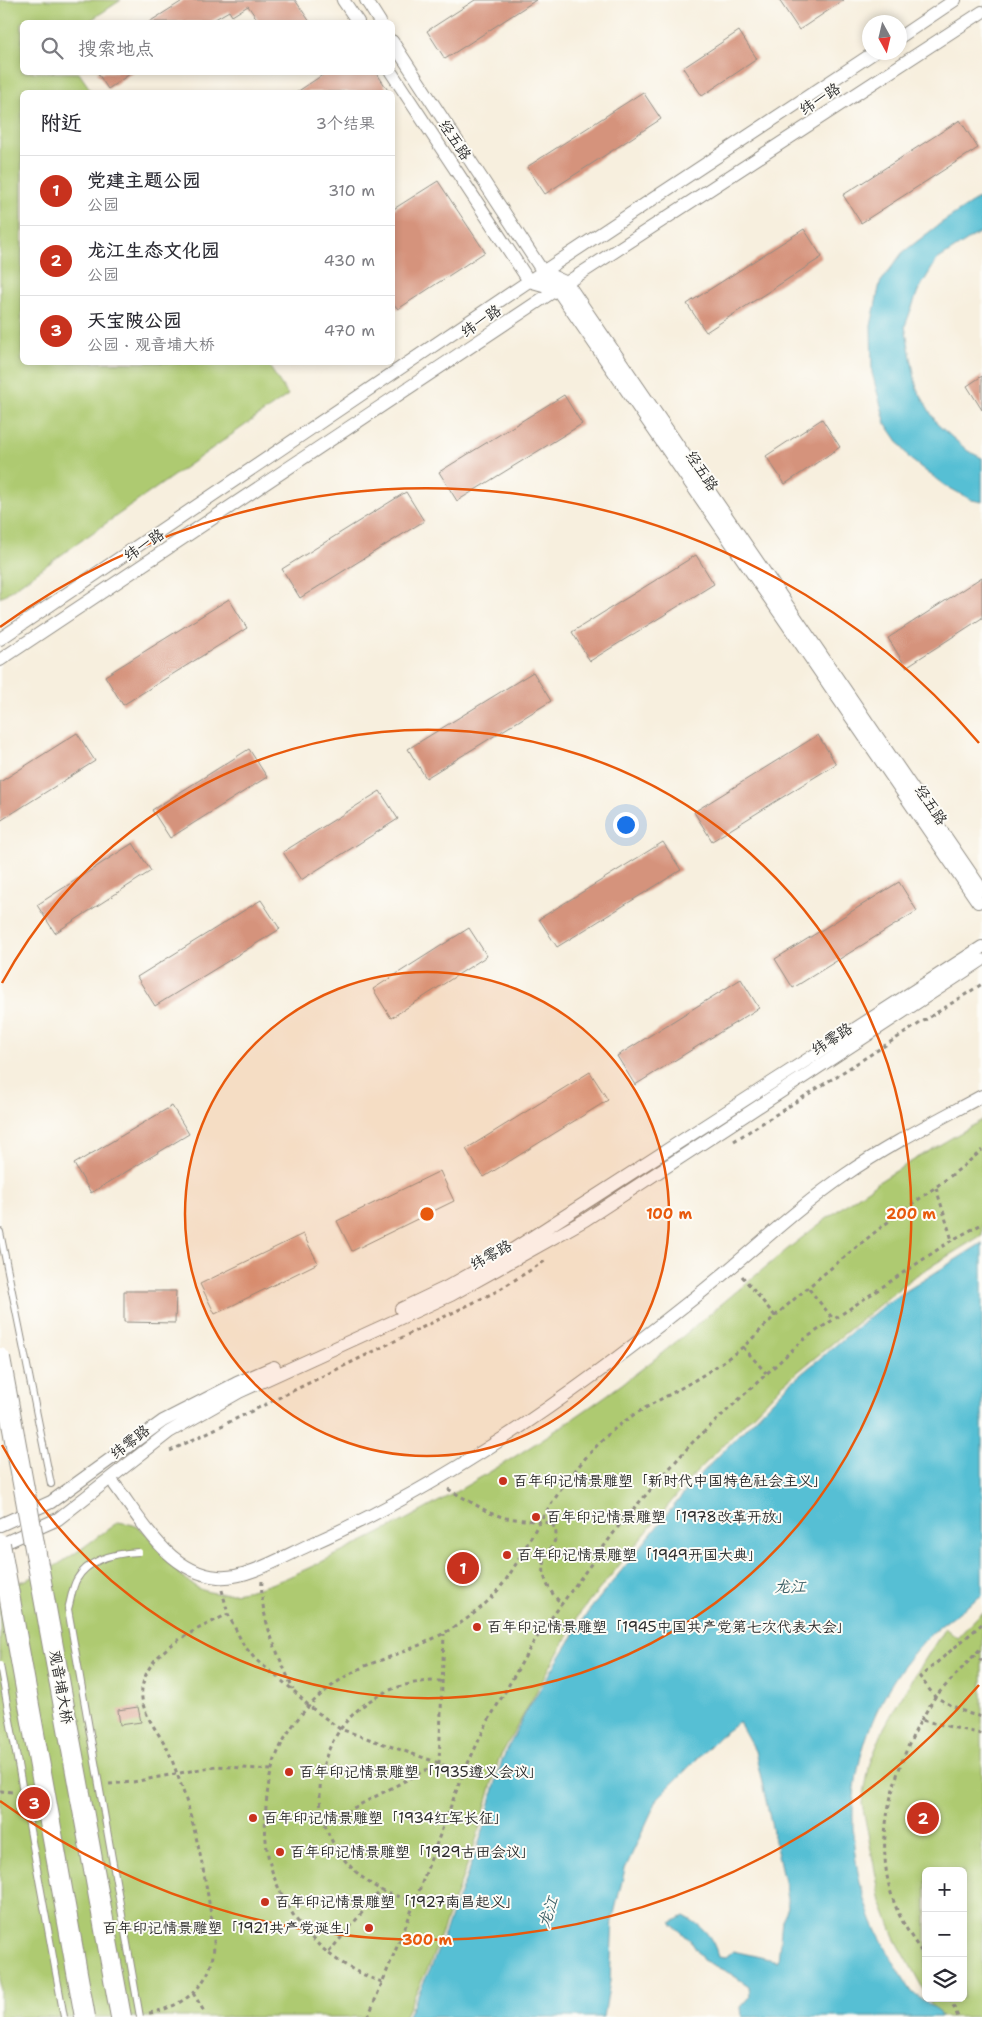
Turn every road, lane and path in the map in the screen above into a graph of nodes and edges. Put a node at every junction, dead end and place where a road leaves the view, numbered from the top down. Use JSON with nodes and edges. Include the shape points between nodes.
{"nodes":[{"id":1,"x":343,"y":0,"type":"edge"},
{"id":2,"x":366,"y":0,"type":"edge"},
{"id":3,"x":955,"y":0,"type":"edge"},
{"id":4,"x":982,"y":12,"type":"edge"},
{"id":5,"x":357,"y":20,"type":"edge"},
{"id":6,"x":379,"y":20,"type":"edge"},
{"id":7,"x":907,"y":32,"type":"edge"},
{"id":8,"x":395,"y":46,"type":"edge"},
{"id":9,"x":863,"y":60,"type":"edge"},
{"id":10,"x":393,"y":75,"type":"edge"},
{"id":11,"x":543,"y":272,"type":"junction"},
{"id":12,"x":529,"y":281,"type":"junction"},
{"id":13,"x":562,"y":286,"type":"junction"},
{"id":14,"x":0,"y":639,"type":"edge"},
{"id":15,"x":0,"y":660,"type":"edge"},
{"id":16,"x":980,"y":896,"type":"edge"},
{"id":17,"x":982,"y":947,"type":"edge"},
{"id":18,"x":982,"y":960,"type":"edge"},
{"id":19,"x":982,"y":1096,"type":"edge"},
{"id":20,"x":982,"y":1150,"type":"edge"},
{"id":21,"x":936,"y":1188,"type":"junction"},
{"id":22,"x":982,"y":1224,"type":"edge"},
{"id":23,"x":0,"y":1232,"type":"edge"},
{"id":24,"x":952,"y":1240,"type":"junction"},
{"id":25,"x":733,"y":1265,"type":"junction"},
{"id":26,"x":808,"y":1289,"type":"junction"},
{"id":27,"x":775,"y":1316,"type":"junction"},
{"id":28,"x":834,"y":1320,"type":"junction"},
{"id":29,"x":743,"y":1347,"type":"junction"},
{"id":30,"x":0,"y":1358,"type":"edge"},
{"id":31,"x":766,"y":1373,"type":"junction"},
{"id":32,"x":434,"y":1481,"type":"junction"},
{"id":33,"x":52,"y":1484,"type":"dead end"},
{"id":34,"x":115,"y":1485,"type":"dead end"},
{"id":35,"x":540,"y":1522,"type":"junction"},
{"id":36,"x":0,"y":1525,"type":"edge"},
{"id":37,"x":0,"y":1545,"type":"edge"},
{"id":38,"x":139,"y":1552,"type":"dead end"},
{"id":39,"x":264,"y":1565,"type":"junction"},
{"id":40,"x":219,"y":1578,"type":"junction"},
{"id":41,"x":562,"y":1604,"type":"junction"},
{"id":42,"x":228,"y":1614,"type":"junction"},
{"id":43,"x":982,"y":1624,"type":"edge"},
{"id":44,"x":444,"y":1634,"type":"junction"},
{"id":45,"x":982,"y":1647,"type":"edge"},
{"id":46,"x":972,"y":1655,"type":"junction"},
{"id":47,"x":982,"y":1661,"type":"edge"},
{"id":48,"x":0,"y":1665,"type":"edge"},
{"id":49,"x":442,"y":1681,"type":"junction"},
{"id":50,"x":294,"y":1690,"type":"junction"},
{"id":51,"x":935,"y":1697,"type":"junction"},
{"id":52,"x":309,"y":1706,"type":"junction"},
{"id":53,"x":982,"y":1717,"type":"edge"},
{"id":54,"x":921,"y":1720,"type":"junction"},
{"id":55,"x":340,"y":1729,"type":"junction"},
{"id":56,"x":982,"y":1734,"type":"edge"},
{"id":57,"x":439,"y":1762,"type":"junction"},
{"id":58,"x":271,"y":1770,"type":"junction"},
{"id":59,"x":177,"y":1772,"type":"junction"},
{"id":60,"x":462,"y":1776,"type":"junction"},
{"id":61,"x":325,"y":1823,"type":"junction"},
{"id":62,"x":381,"y":1890,"type":"junction"},
{"id":63,"x":415,"y":1901,"type":"junction"},
{"id":64,"x":329,"y":1952,"type":"junction"},
{"id":65,"x":925,"y":1957,"type":"edge"},
{"id":66,"x":382,"y":1982,"type":"junction"},
{"id":67,"x":193,"y":1993,"type":"junction"},
{"id":68,"x":952,"y":2002,"type":"edge"},
{"id":69,"x":205,"y":2013,"type":"dead end"},
{"id":70,"x":141,"y":2016,"type":"edge"},
{"id":71,"x":64,"y":2017,"type":"edge"},
{"id":72,"x":85,"y":2017,"type":"edge"},
{"id":73,"x":121,"y":2017,"type":"edge"},
{"id":74,"x":368,"y":2017,"type":"edge"},
{"id":75,"x":958,"y":2017,"type":"edge"}],
"edges":[{"from":1,"to":5,"type":"street"},
{"from":2,"to":6,"type":"street"},
{"from":3,"to":7,"type":"street"},
{"from":4,"to":13,"type":"street","name":"纬一路"},
{"from":8,"to":11,"type":"street"},
{"from":9,"to":11,"type":"street","name":"纬一路"},
{"from":10,"to":12,"type":"street","name":"经五路"},
{"from":11,"to":12,"type":"street","name":"纬一路"},
{"from":11,"to":13,"type":"street"},
{"from":12,"to":13,"type":"street"},
{"from":12,"to":14,"type":"street","name":"纬一路"},
{"from":13,"to":15,"type":"street","name":"纬一路"},
{"from":13,"to":16,"type":"street","name":"经五路"},
{"from":17,"to":36,"type":"street","name":"纬零路","via":[[506,1254],[447,1287],[237,1383],[163,1421],[51,1502]]},
{"from":18,"to":37,"type":"street","name":"纬零路","via":[[585,1220],[451,1295],[239,1392],[169,1432],[58,1519]]},
{"from":19,"to":25,"type":"street","via":[[894,1144],[844,1176]]},
{"from":20,"to":21,"type":"path"},
{"from":21,"to":24,"type":"path"},
{"from":21,"to":26,"type":"path","via":[[880,1228]]},
{"from":22,"to":24,"type":"path"},
{"from":23,"to":33,"type":"lane"},
{"from":24,"to":28,"type":"path"},
{"from":25,"to":27,"type":"path"},
{"from":25,"to":32,"type":"street","via":[[609,1364],[508,1436]]},
{"from":26,"to":27,"type":"path"},
{"from":26,"to":28,"type":"path"},
{"from":27,"to":29,"type":"path"},
{"from":28,"to":31,"type":"path","via":[[803,1340]]},
{"from":29,"to":31,"type":"path"},
{"from":29,"to":35,"type":"path","via":[[692,1382],[625,1419],[588,1454]]},
{"from":30,"to":73,"type":"main road","name":"观音埔大桥","bridge":true},
{"from":31,"to":41,"type":"path","via":[[655,1482]]},
{"from":32,"to":35,"type":"path","via":[[490,1513]]},
{"from":32,"to":39,"type":"street","via":[[399,1502]]},
{"from":34,"to":40,"type":"street","via":[[165,1552],[196,1571]]},
{"from":35,"to":41,"type":"path","via":[[551,1523],[557,1529],[544,1566],[552,1594]]},
{"from":35,"to":44,"type":"path","via":[[502,1587],[485,1604]]},
{"from":37,"to":72,"type":"main road","bridge":true},
{"from":38,"to":70,"type":"lane","bridge":true,"via":[[115,1554],[87,1566],[76,1580],[68,1610]]},
{"from":39,"to":40,"type":"street","via":[[242,1574]]},
{"from":39,"to":50,"type":"path","via":[[261,1595],[264,1613]]},
{"from":40,"to":42,"type":"path"},
{"from":41,"to":60,"type":"path","via":[[510,1679]]},
{"from":42,"to":50,"type":"path","via":[[255,1659]]},
{"from":42,"to":59,"type":"path","via":[[167,1648],[144,1677],[143,1710]]},
{"from":43,"to":51,"type":"path","via":[[920,1677]]},
{"from":44,"to":49,"type":"path"},
{"from":44,"to":52,"type":"path","via":[[361,1668],[336,1683]]},
{"from":45,"to":46,"type":"path"},
{"from":46,"to":47,"type":"path"},
{"from":46,"to":51,"type":"path"},
{"from":48,"to":71,"type":"lane","bridge":true},
{"from":49,"to":55,"type":"path","via":[[408,1683],[377,1695],[350,1715]]},
{"from":49,"to":57,"type":"path"},
{"from":50,"to":52,"type":"path"},
{"from":51,"to":53,"type":"path"},
{"from":51,"to":54,"type":"path"},
{"from":52,"to":55,"type":"path"},
{"from":52,"to":58,"type":"path","via":[[287,1732]]},
{"from":54,"to":56,"type":"path"},
{"from":54,"to":65,"type":"path","via":[[906,1748],[895,1780],[884,1858],[897,1910]]},
{"from":55,"to":57,"type":"path"},
{"from":55,"to":61,"type":"path","via":[[325,1758],[322,1774],[321,1807]]},
{"from":57,"to":60,"type":"path"},
{"from":57,"to":61,"type":"path"},
{"from":58,"to":59,"type":"path","via":[[216,1766]]},
{"from":58,"to":64,"type":"path","via":[[266,1798],[267,1858],[292,1916],[315,1942]]},
{"from":59,"to":67,"type":"path","via":[[205,1878],[214,1941],[212,1962],[206,1977]]},
{"from":60,"to":63,"type":"path"},
{"from":61,"to":62,"type":"path","via":[[331,1839],[350,1866]]},
{"from":62,"to":63,"type":"path"},
{"from":62,"to":64,"type":"path"},
{"from":63,"to":66,"type":"path"},
{"from":64,"to":66,"type":"path","via":[[356,1973]]},
{"from":66,"to":74,"type":"path"},
{"from":67,"to":69,"type":"path"},
{"from":67,"to":70,"type":"path","via":[[179,2004]]},
{"from":68,"to":75,"type":"path"}]}
